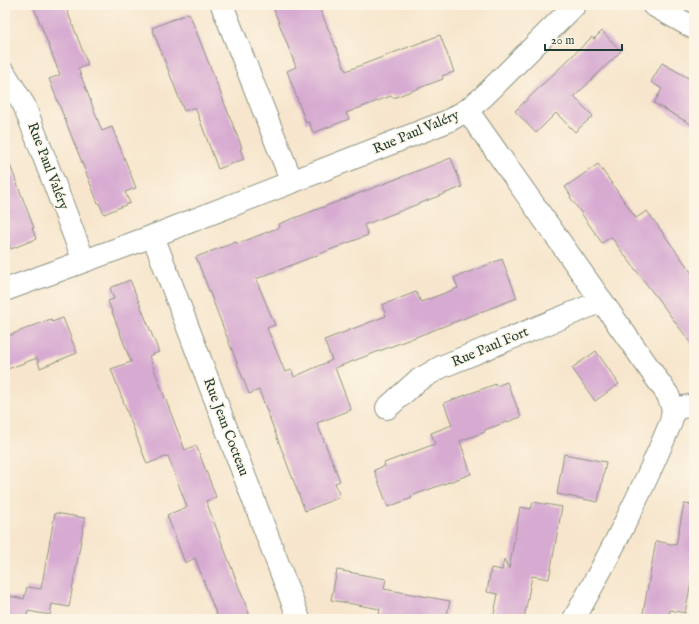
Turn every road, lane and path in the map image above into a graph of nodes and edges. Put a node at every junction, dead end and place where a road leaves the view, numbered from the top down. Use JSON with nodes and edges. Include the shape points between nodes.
{"nodes":[{"id":1,"x":222,"y":5,"type":"edge"},
{"id":2,"x":575,"y":5,"type":"edge"},
{"id":3,"x":653,"y":5,"type":"edge"},
{"id":4,"x":694,"y":28,"type":"edge"},
{"id":5,"x":5,"y":74,"type":"edge"},
{"id":6,"x":467,"y":110,"type":"junction"},
{"id":7,"x":292,"y":182,"type":"junction"},
{"id":8,"x":153,"y":236,"type":"junction"},
{"id":9,"x":84,"y":261,"type":"junction"},
{"id":10,"x":5,"y":290,"type":"edge"},
{"id":11,"x":602,"y":301,"type":"junction"},
{"id":12,"x":694,"y":406,"type":"edge"},
{"id":13,"x":387,"y":408,"type":"dead end"},
{"id":14,"x":673,"y":409,"type":"junction"},
{"id":15,"x":298,"y":619,"type":"edge"},
{"id":16,"x":574,"y":619,"type":"edge"}],
"edges":[{"from":1,"to":7,"type":"street"},
{"from":2,"to":6,"type":"street","name":"Rue Paul Valéry"},
{"from":3,"to":4,"type":"street"},
{"from":5,"to":9,"type":"street","name":"Rue Paul Valéry","via":[[24,105]]},
{"from":6,"to":7,"type":"street","name":"Rue Paul Valéry","via":[[448,121]]},
{"from":6,"to":11,"type":"street"},
{"from":7,"to":8,"type":"street","name":"Rue Paul Valéry"},
{"from":8,"to":9,"type":"street","name":"Rue Paul Valéry"},
{"from":8,"to":15,"type":"street","name":"Rue Jean Cocteau"},
{"from":9,"to":10,"type":"street","name":"Rue Paul Valéry"},
{"from":11,"to":13,"type":"street","name":"Rue Paul Fort","via":[[441,368],[417,381]]},
{"from":11,"to":14,"type":"street","via":[[668,395]]},
{"from":12,"to":14,"type":"street"},
{"from":14,"to":16,"type":"street","via":[[671,422],[636,501]]}]}
